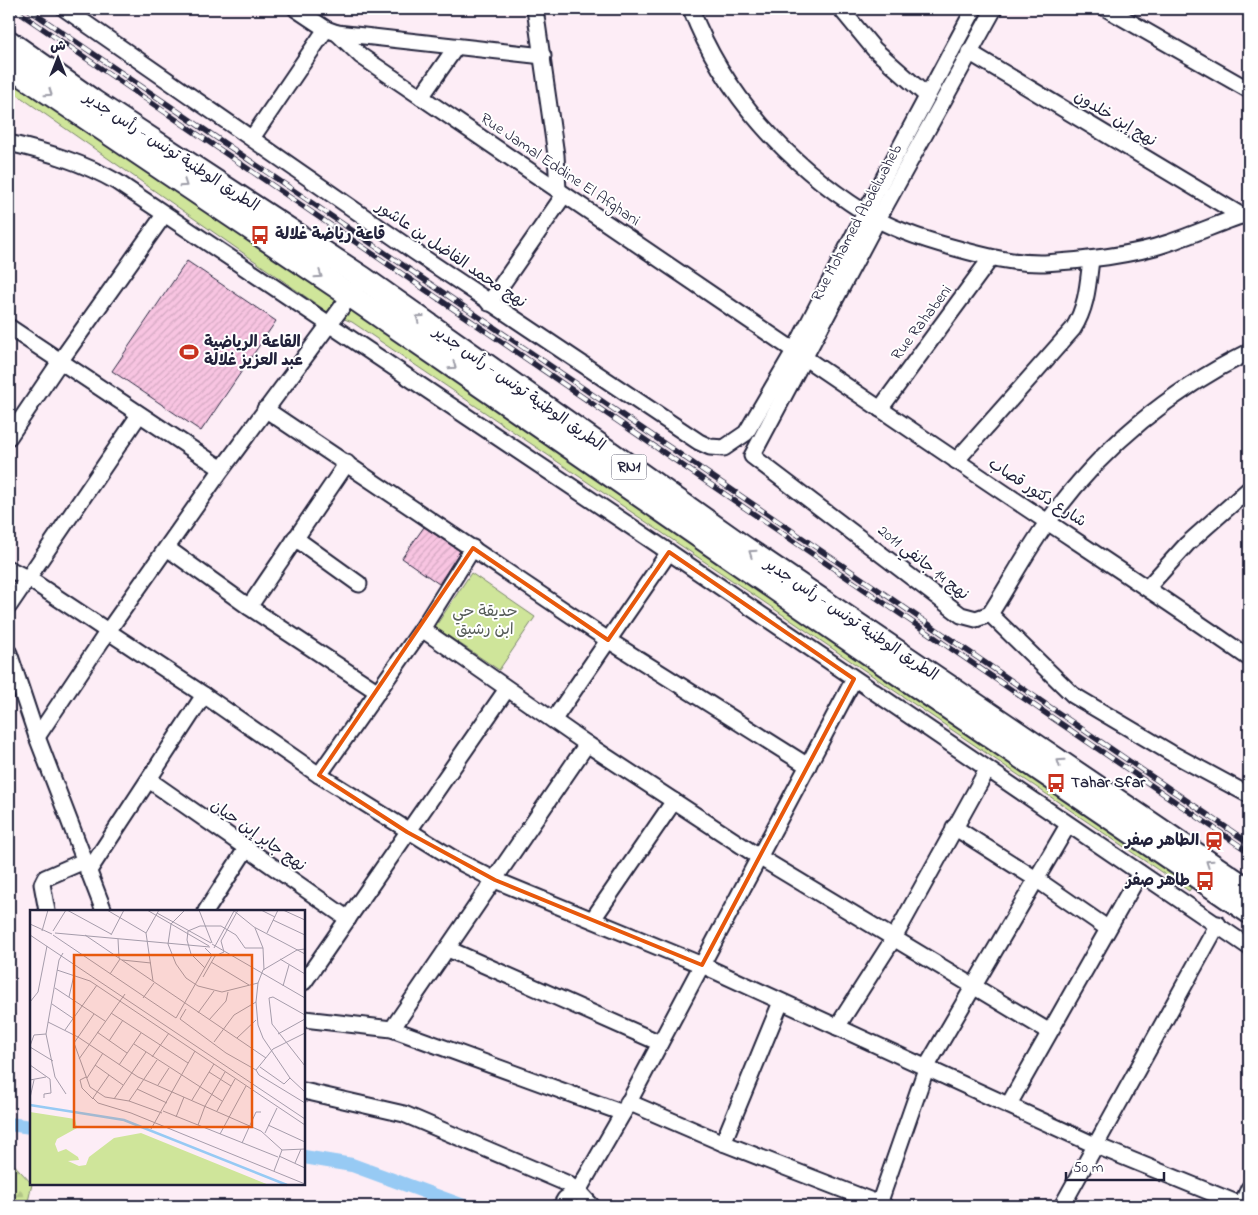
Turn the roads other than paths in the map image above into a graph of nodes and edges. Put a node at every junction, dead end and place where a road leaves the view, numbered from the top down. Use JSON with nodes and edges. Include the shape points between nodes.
{"nodes":[{"id":1,"x":65,"y":9,"type":"edge"},
{"id":2,"x":296,"y":9,"type":"edge"},
{"id":3,"x":535,"y":9,"type":"edge"},
{"id":4,"x":691,"y":9,"type":"edge"},
{"id":5,"x":841,"y":9,"type":"edge"},
{"id":6,"x":974,"y":9,"type":"edge"},
{"id":7,"x":994,"y":9,"type":"edge"},
{"id":8,"x":1107,"y":9,"type":"edge"},
{"id":9,"x":325,"y":24,"type":"edge"},
{"id":10,"x":9,"y":42,"type":"edge"},
{"id":11,"x":456,"y":47,"type":"junction"},
{"id":12,"x":969,"y":52,"type":"junction"},
{"id":13,"x":542,"y":56,"type":"junction"},
{"id":14,"x":9,"y":66,"type":"edge"},
{"id":15,"x":1249,"y":90,"type":"edge"},
{"id":16,"x":927,"y":96,"type":"junction"},
{"id":17,"x":421,"y":97,"type":"junction"},
{"id":18,"x":252,"y":138,"type":"junction"},
{"id":19,"x":9,"y":143,"type":"edge"},
{"id":20,"x":561,"y":192,"type":"junction"},
{"id":21,"x":164,"y":215,"type":"junction"},
{"id":22,"x":1246,"y":215,"type":"edge"},
{"id":23,"x":871,"y":216,"type":"junction"},
{"id":24,"x":991,"y":258,"type":"junction"},
{"id":25,"x":1091,"y":259,"type":"junction"},
{"id":26,"x":357,"y":287,"type":"junction"},
{"id":27,"x":489,"y":303,"type":"junction"},
{"id":28,"x":328,"y":325,"type":"junction"},
{"id":29,"x":9,"y":327,"type":"edge"},
{"id":30,"x":1249,"y":352,"type":"edge"},
{"id":31,"x":800,"y":354,"type":"junction"},
{"id":32,"x":61,"y":360,"type":"junction"},
{"id":33,"x":265,"y":409,"type":"junction"},
{"id":34,"x":880,"y":409,"type":"junction"},
{"id":35,"x":139,"y":415,"type":"junction"},
{"id":36,"x":9,"y":437,"type":"edge"},
{"id":37,"x":752,"y":456,"type":"joint"},
{"id":38,"x":956,"y":461,"type":"junction"},
{"id":39,"x":348,"y":463,"type":"junction"},
{"id":40,"x":222,"y":469,"type":"junction"},
{"id":41,"x":1249,"y":489,"type":"edge"},
{"id":42,"x":1048,"y":522,"type":"junction"},
{"id":43,"x":295,"y":538,"type":"junction"},
{"id":44,"x":167,"y":548,"type":"junction"},
{"id":45,"x":473,"y":548,"type":"junction"},
{"id":46,"x":669,"y":552,"type":"junction"},
{"id":47,"x":9,"y":569,"type":"edge"},
{"id":48,"x":29,"y":579,"type":"junction"},
{"id":49,"x":359,"y":584,"type":"dead end"},
{"id":50,"x":1148,"y":587,"type":"junction"},
{"id":51,"x":9,"y":606,"type":"edge"},
{"id":52,"x":250,"y":607,"type":"junction"},
{"id":53,"x":990,"y":614,"type":"junction"},
{"id":54,"x":422,"y":629,"type":"junction"},
{"id":55,"x":108,"y":631,"type":"junction"},
{"id":56,"x":608,"y":640,"type":"junction"},
{"id":57,"x":9,"y":653,"type":"edge"},
{"id":58,"x":1249,"y":658,"type":"edge"},
{"id":59,"x":854,"y":679,"type":"junction"},
{"id":60,"x":507,"y":689,"type":"junction"},
{"id":61,"x":378,"y":692,"type":"junction"},
{"id":62,"x":204,"y":694,"type":"junction"},
{"id":63,"x":554,"y":720,"type":"junction"},
{"id":64,"x":37,"y":737,"type":"junction"},
{"id":65,"x":587,"y":744,"type":"junction"},
{"id":66,"x":808,"y":766,"type":"junction"},
{"id":67,"x":987,"y":770,"type":"junction"},
{"id":68,"x":319,"y":775,"type":"junction"},
{"id":69,"x":149,"y":780,"type":"junction"},
{"id":70,"x":1249,"y":795,"type":"edge"},
{"id":71,"x":674,"y":801,"type":"junction"},
{"id":72,"x":1068,"y":825,"type":"junction"},
{"id":73,"x":954,"y":827,"type":"junction"},
{"id":74,"x":408,"y":832,"type":"junction"},
{"id":75,"x":246,"y":849,"type":"junction"},
{"id":76,"x":759,"y":857,"type":"junction"},
{"id":77,"x":86,"y":866,"type":"junction"},
{"id":78,"x":1140,"y":873,"type":"junction"},
{"id":79,"x":1036,"y":879,"type":"junction"},
{"id":80,"x":495,"y":880,"type":"junction"},
{"id":81,"x":1249,"y":890,"type":"edge"},
{"id":82,"x":47,"y":910,"type":"edge"},
{"id":83,"x":104,"y":910,"type":"edge"},
{"id":84,"x":207,"y":910,"type":"edge"},
{"id":85,"x":1249,"y":912,"type":"edge"},
{"id":86,"x":348,"y":919,"type":"junction"},
{"id":87,"x":593,"y":919,"type":"junction"},
{"id":88,"x":1218,"y":924,"type":"junction"},
{"id":89,"x":1107,"y":928,"type":"junction"},
{"id":90,"x":894,"y":938,"type":"junction"},
{"id":91,"x":1249,"y":947,"type":"edge"},
{"id":92,"x":448,"y":949,"type":"junction"},
{"id":93,"x":702,"y":965,"type":"junction"},
{"id":94,"x":305,"y":981,"type":"edge"},
{"id":95,"x":972,"y":986,"type":"junction"},
{"id":96,"x":781,"y":1002,"type":"junction"},
{"id":97,"x":305,"y":1019,"type":"edge"},
{"id":98,"x":837,"y":1027,"type":"junction"},
{"id":99,"x":392,"y":1029,"type":"junction"},
{"id":100,"x":1048,"y":1031,"type":"junction"},
{"id":101,"x":660,"y":1043,"type":"junction"},
{"id":102,"x":927,"y":1066,"type":"junction"},
{"id":103,"x":305,"y":1091,"type":"edge"},
{"id":104,"x":1009,"y":1104,"type":"junction"},
{"id":105,"x":626,"y":1108,"type":"junction"},
{"id":106,"x":723,"y":1143,"type":"junction"},
{"id":107,"x":1097,"y":1146,"type":"junction"},
{"id":108,"x":1249,"y":1188,"type":"edge"},
{"id":109,"x":578,"y":1191,"type":"junction"},
{"id":110,"x":882,"y":1205,"type":"edge"},
{"id":111,"x":561,"y":1206,"type":"edge"},
{"id":112,"x":592,"y":1206,"type":"edge"},
{"id":113,"x":1062,"y":1206,"type":"edge"},
{"id":114,"x":1242,"y":1206,"type":"edge"}],
"edges":[{"from":1,"to":18,"type":"street","name":"نهج محمد الفاضل بن عاشور"},
{"from":2,"to":9,"type":"street","name":"Rue Jamal Eddine El Afghani"},
{"from":3,"to":13,"type":"street"},
{"from":4,"to":23,"type":"street","via":[[718,66],[766,131],[795,160]]},
{"from":5,"to":16,"type":"street","via":[[874,49]]},
{"from":6,"to":16,"type":"street"},
{"from":7,"to":12,"type":"street","name":"Rue Mohamed Abdelwaheb"},
{"from":8,"to":15,"type":"street"},
{"from":9,"to":11,"type":"street"},
{"from":9,"to":17,"type":"street","name":"Rue Jamal Eddine El Afghani","via":[[361,56]]},
{"from":9,"to":18,"type":"street"},
{"from":10,"to":26,"type":"highway","name":"الطريق الوطنية تونس - رأس جدير","number":"RN1"},
{"from":11,"to":13,"type":"street"},
{"from":11,"to":17,"type":"street"},
{"from":12,"to":22,"type":"street","name":"نهج إبن خلدون"},
{"from":12,"to":23,"type":"street","name":"Rue Mohamed Abdelwaheb"},
{"from":13,"to":20,"type":"street"},
{"from":14,"to":26,"type":"highway","name":"الطريق الوطنية تونس - رأس جدير","number":"RN1","one_way":true},
{"from":16,"to":23,"type":"street"},
{"from":17,"to":20,"type":"street","name":"Rue Jamal Eddine El Afghani"},
{"from":18,"to":27,"type":"street","name":"نهج محمد الفاضل بن عاشور"},
{"from":19,"to":21,"type":"street","via":[[54,154],[97,171]]},
{"from":20,"to":27,"type":"street"},
{"from":20,"to":31,"type":"street","name":"Rue Jamal Eddine El Afghani"},
{"from":21,"to":28,"type":"street"},
{"from":21,"to":32,"type":"street"},
{"from":22,"to":25,"type":"street","via":[[1166,244]]},
{"from":23,"to":24,"type":"street","via":[[935,242]]},
{"from":23,"to":31,"type":"street","name":"Rue Mohamed Abdelwaheb"},
{"from":24,"to":25,"type":"street","via":[[1043,263]]},
{"from":24,"to":34,"type":"street","name":"Rue Rahabeni"},
{"from":25,"to":38,"type":"street","via":[[1086,299],[1073,329]]},
{"from":26,"to":28,"type":"street"},
{"from":81,"to":26,"type":"highway","name":"الطريق الوطنية تونس - رأس جدير","number":"RN1","one_way":true},
{"from":26,"to":85,"type":"highway","name":"الطريق الوطنية تونس - رأس جدير","number":"RN1","one_way":true,"via":[[890,668]]},
{"from":27,"to":31,"type":"street","name":"نهج محمد الفاضل بن عاشور","via":[[690,437],[710,447],[724,448],[746,433]]},
{"from":28,"to":33,"type":"street"},
{"from":28,"to":46,"type":"street"},
{"from":29,"to":32,"type":"street"},
{"from":30,"to":42,"type":"street","via":[[1178,392],[1130,428],[1100,458]]},
{"from":31,"to":34,"type":"street","name":"شارع دكتور قصاب"},
{"from":31,"to":37,"type":"street","name":"Rue Mohamed Abdelwaheb"},
{"from":32,"to":35,"type":"street"},
{"from":32,"to":36,"type":"street"},
{"from":33,"to":39,"type":"street"},
{"from":33,"to":40,"type":"street"},
{"from":34,"to":38,"type":"street","name":"شارع دكتور قصاب"},
{"from":35,"to":40,"type":"street"},
{"from":35,"to":48,"type":"street"},
{"from":37,"to":53,"type":"street","name":"نهج 14 جانفي 2011","via":[[961,616],[976,619]]},
{"from":38,"to":42,"type":"street","name":"شارع دكتور قصاب"},
{"from":39,"to":43,"type":"street"},
{"from":39,"to":45,"type":"street"},
{"from":40,"to":44,"type":"street"},
{"from":41,"to":50,"type":"street","via":[[1187,544]]},
{"from":42,"to":50,"type":"street","name":"شارع دكتور قصاب"},
{"from":42,"to":53,"type":"street"},
{"from":43,"to":49,"type":"street"},
{"from":43,"to":52,"type":"street"},
{"from":44,"to":52,"type":"street"},
{"from":44,"to":55,"type":"street"},
{"from":45,"to":54,"type":"street"},
{"from":45,"to":56,"type":"street"},
{"from":46,"to":56,"type":"street"},
{"from":46,"to":59,"type":"street"},
{"from":47,"to":48,"type":"street"},
{"from":48,"to":51,"type":"street"},
{"from":48,"to":55,"type":"street"},
{"from":50,"to":58,"type":"street","name":"شارع دكتور قصاب"},
{"from":52,"to":61,"type":"street"},
{"from":53,"to":70,"type":"street","via":[[1073,695]]},
{"from":54,"to":60,"type":"street"},
{"from":54,"to":61,"type":"street"},
{"from":55,"to":62,"type":"street"},
{"from":55,"to":64,"type":"street"},
{"from":56,"to":63,"type":"street"},
{"from":56,"to":66,"type":"street"},
{"from":57,"to":64,"type":"street"},
{"from":59,"to":66,"type":"street"},
{"from":59,"to":67,"type":"street"},
{"from":60,"to":63,"type":"street"},
{"from":60,"to":74,"type":"street"},
{"from":61,"to":68,"type":"street"},
{"from":62,"to":68,"type":"street"},
{"from":62,"to":69,"type":"street"},
{"from":63,"to":65,"type":"street"},
{"from":64,"to":77,"type":"street"},
{"from":65,"to":71,"type":"street"},
{"from":65,"to":80,"type":"street"},
{"from":66,"to":76,"type":"street"},
{"from":67,"to":72,"type":"street"},
{"from":67,"to":73,"type":"street"},
{"from":68,"to":74,"type":"street"},
{"from":69,"to":75,"type":"street","name":"نهج جابر إبن حيان"},
{"from":69,"to":77,"type":"street"},
{"from":71,"to":76,"type":"street"},
{"from":71,"to":87,"type":"street"},
{"from":72,"to":78,"type":"street"},
{"from":72,"to":79,"type":"street"},
{"from":73,"to":79,"type":"street"},
{"from":73,"to":90,"type":"street"},
{"from":74,"to":80,"type":"street"},
{"from":74,"to":86,"type":"street"},
{"from":75,"to":84,"type":"street"},
{"from":75,"to":86,"type":"street","name":"نهج جابر إبن حيان"},
{"from":76,"to":90,"type":"street"},
{"from":76,"to":93,"type":"street"},
{"from":77,"to":82,"type":"street","via":[[45,878],[42,884]]},
{"from":77,"to":83,"type":"street"},
{"from":78,"to":88,"type":"street"},
{"from":78,"to":89,"type":"street"},
{"from":79,"to":89,"type":"street"},
{"from":79,"to":95,"type":"street"},
{"from":80,"to":87,"type":"street"},
{"from":80,"to":92,"type":"street"},
{"from":86,"to":94,"type":"street"},
{"from":87,"to":93,"type":"street"},
{"from":88,"to":91,"type":"street"},
{"from":88,"to":107,"type":"street"},
{"from":89,"to":100,"type":"street"},
{"from":90,"to":95,"type":"street"},
{"from":90,"to":98,"type":"street"},
{"from":92,"to":99,"type":"street"},
{"from":92,"to":101,"type":"street"},
{"from":93,"to":96,"type":"street"},
{"from":93,"to":101,"type":"street"},
{"from":95,"to":100,"type":"street"},
{"from":95,"to":102,"type":"street"},
{"from":96,"to":98,"type":"street"},
{"from":96,"to":106,"type":"street"},
{"from":97,"to":99,"type":"street"},
{"from":98,"to":102,"type":"street"},
{"from":99,"to":105,"type":"street"},
{"from":100,"to":104,"type":"street"},
{"from":101,"to":105,"type":"street"},
{"from":102,"to":104,"type":"street"},
{"from":102,"to":110,"type":"street"},
{"from":103,"to":109,"type":"street","via":[[404,1114],[566,1182]]},
{"from":104,"to":107,"type":"street"},
{"from":105,"to":106,"type":"street"},
{"from":105,"to":109,"type":"street"},
{"from":106,"to":110,"type":"street"},
{"from":107,"to":113,"type":"street"},
{"from":107,"to":114,"type":"street"},
{"from":108,"to":114,"type":"street"},
{"from":109,"to":111,"type":"street","via":[[565,1199]]},
{"from":109,"to":112,"type":"street"}]}
